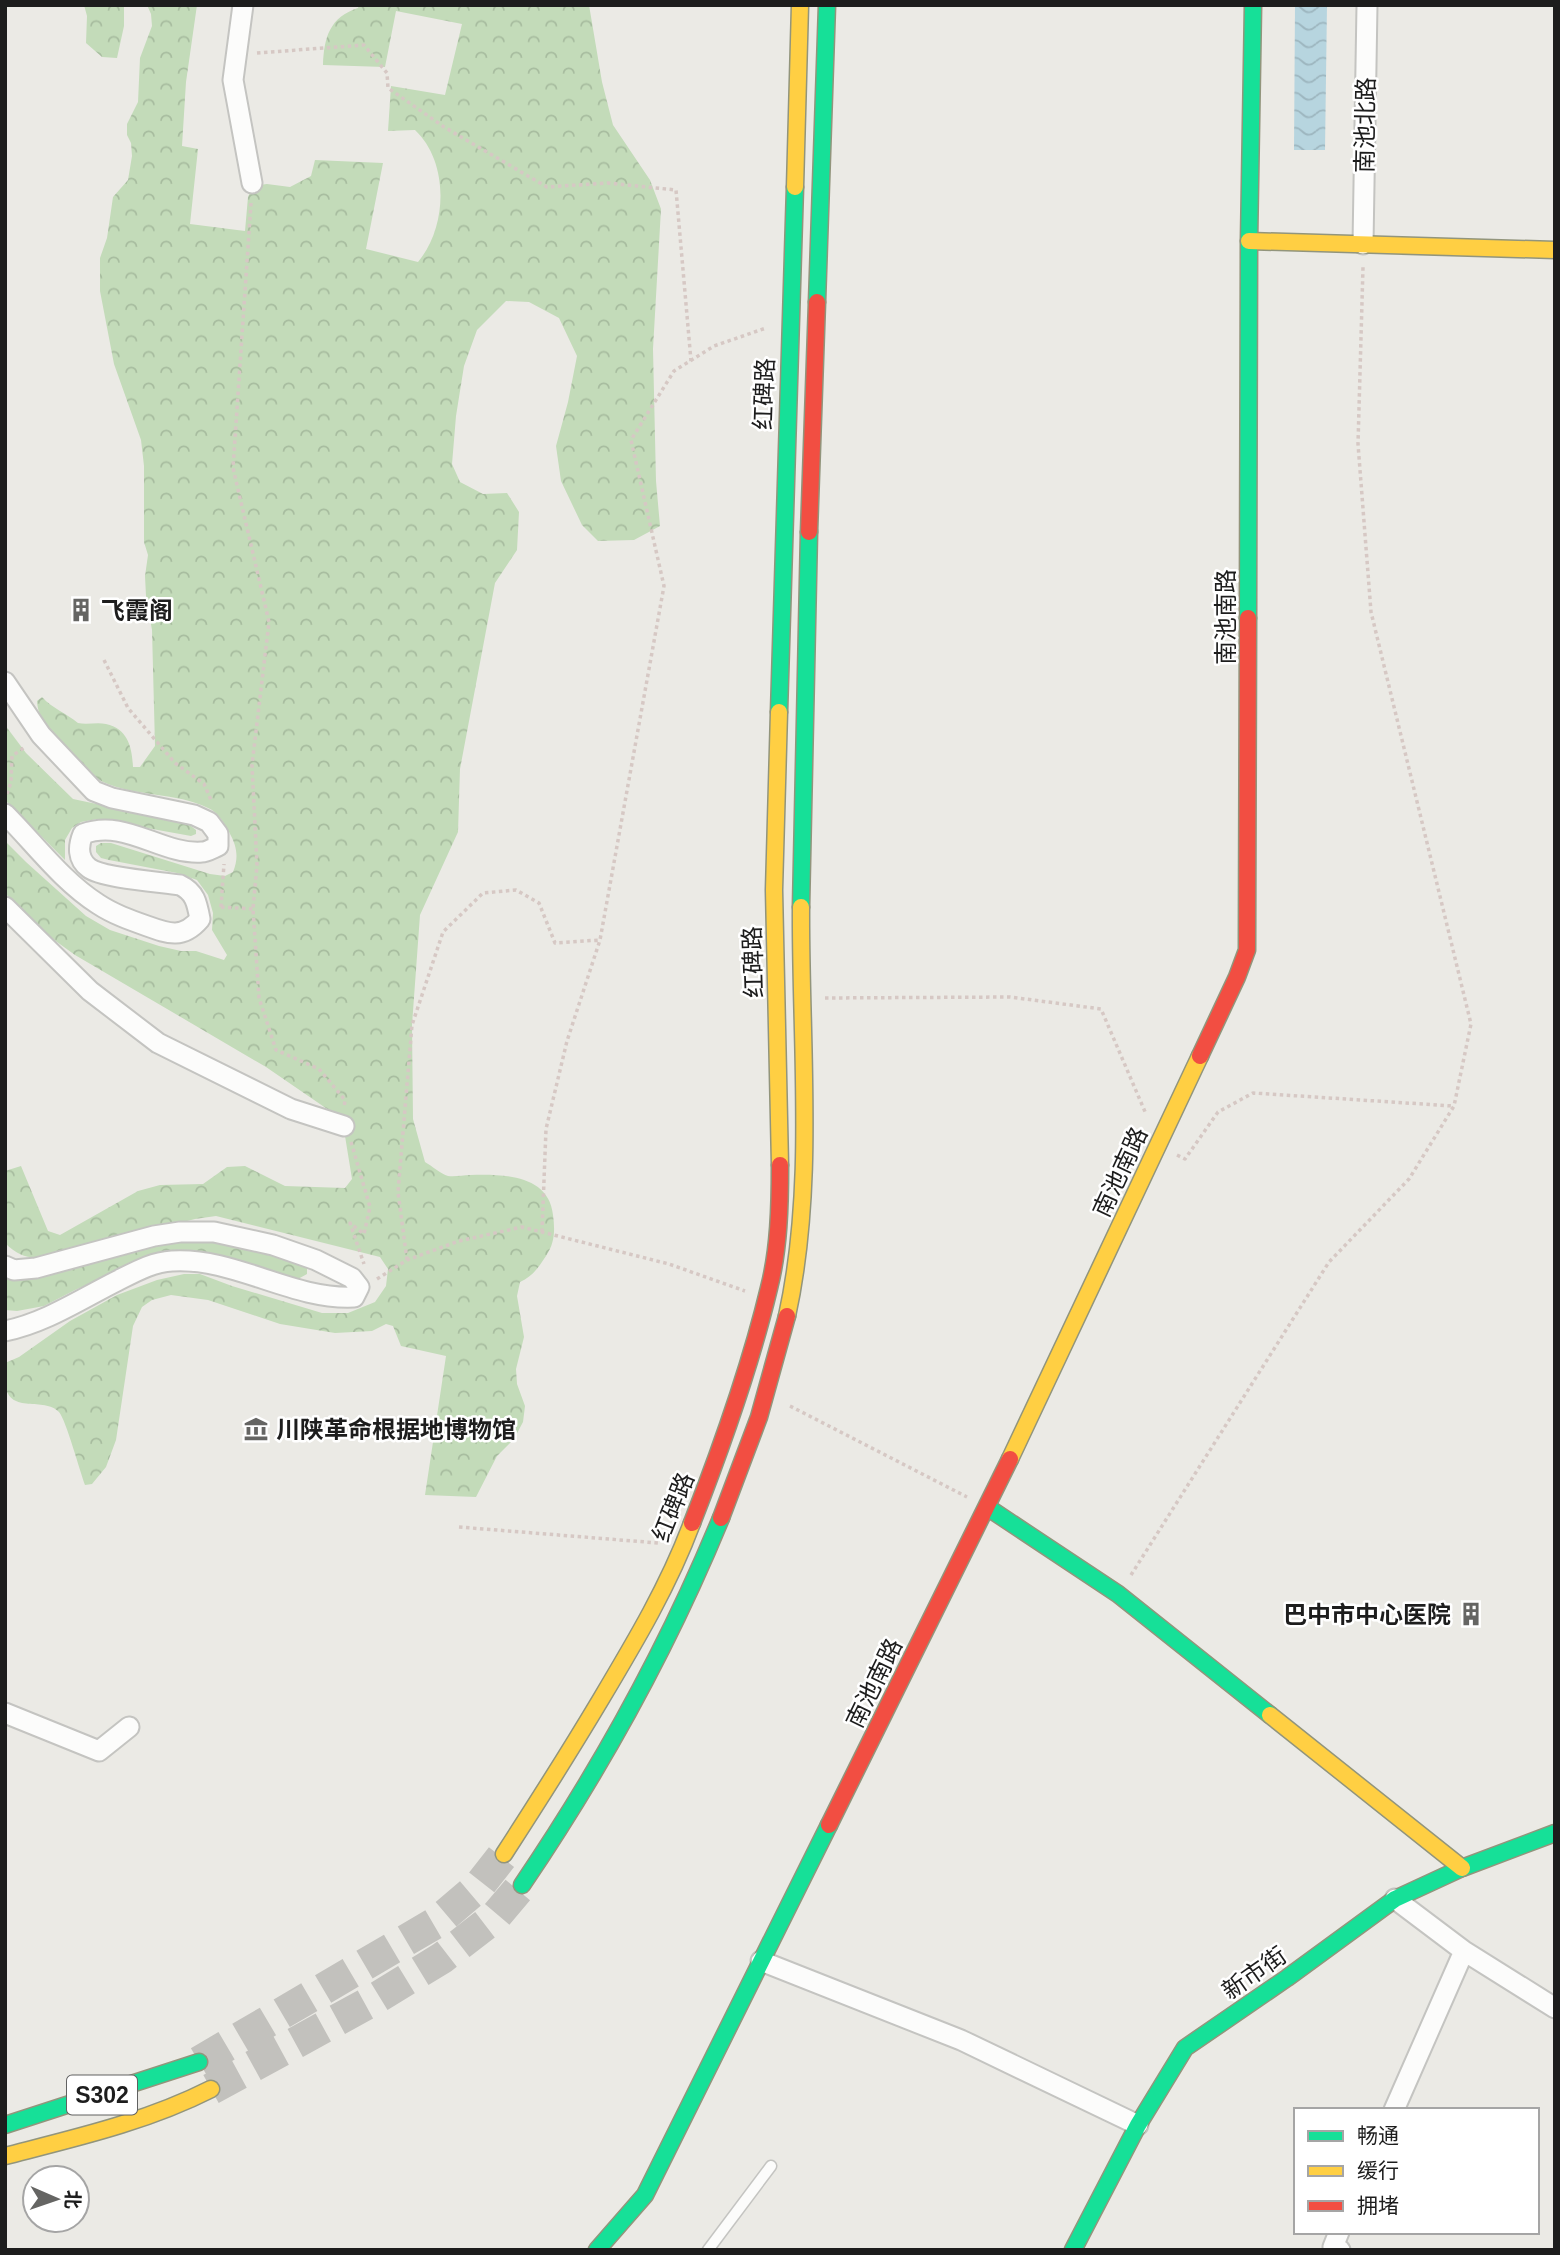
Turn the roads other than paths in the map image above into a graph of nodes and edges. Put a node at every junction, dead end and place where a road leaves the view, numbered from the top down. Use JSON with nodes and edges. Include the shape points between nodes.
{"nodes":[{"id":1,"x":243,"y":5,"type":"edge"},
{"id":2,"x":800,"y":5,"type":"edge"},
{"id":3,"x":827,"y":5,"type":"edge"},
{"id":4,"x":1253,"y":5,"type":"edge"},
{"id":5,"x":1367,"y":5,"type":"edge"},
{"id":6,"x":252,"y":183,"type":"road end"},
{"id":7,"x":1249,"y":241,"type":"junction"},
{"id":8,"x":1363,"y":244,"type":"junction"},
{"id":9,"x":1555,"y":250,"type":"edge"},
{"id":10,"x":5,"y":682,"type":"edge"},
{"id":11,"x":5,"y":814,"type":"edge"},
{"id":12,"x":5,"y":907,"type":"edge"},
{"id":13,"x":344,"y":1126,"type":"road end"},
{"id":14,"x":5,"y":1266,"type":"edge"},
{"id":15,"x":5,"y":1331,"type":"edge"},
{"id":16,"x":986,"y":1507,"type":"junction"},
{"id":17,"x":5,"y":1713,"type":"edge"},
{"id":18,"x":129,"y":1727,"type":"dead end"},
{"id":19,"x":1555,"y":1833,"type":"edge"},
{"id":20,"x":504,"y":1854,"type":"tunnel mouth"},
{"id":21,"x":1462,"y":1868,"type":"junction"},
{"id":22,"x":522,"y":1885,"type":"tunnel mouth"},
{"id":23,"x":1395,"y":1899,"type":"junction"},
{"id":24,"x":1464,"y":1951,"type":"junction"},
{"id":25,"x":761,"y":1961,"type":"junction"},
{"id":26,"x":1555,"y":2008,"type":"edge"},
{"id":27,"x":199,"y":2063,"type":"tunnel mouth"},
{"id":28,"x":211,"y":2089,"type":"tunnel mouth"},
{"id":29,"x":1395,"y":2108,"type":"edge"},
{"id":30,"x":5,"y":2124,"type":"edge"},
{"id":31,"x":1138,"y":2125,"type":"junction"},
{"id":32,"x":5,"y":2156,"type":"edge"},
{"id":33,"x":771,"y":2166,"type":"dead end"},
{"id":34,"x":1338,"y":2234,"type":"edge"},
{"id":35,"x":597,"y":2250,"type":"edge"},
{"id":36,"x":708,"y":2250,"type":"edge"},
{"id":37,"x":1073,"y":2250,"type":"edge"},
{"id":38,"x":1339,"y":2250,"type":"edge"}],
"edges":[{"from":1,"to":6,"type":"street","via":[[233,80]]},
{"from":2,"to":20,"type":"main road","name":"红碑路","via":[[774,890],[780,1126],[776,1243],[767,1296],[733,1418],[684,1545],[645,1626]]},
{"from":3,"to":22,"type":"main road","via":[[807,578],[801,883],[803,1167],[792,1293],[766,1394],[709,1550],[605,1756]]},
{"from":4,"to":7,"type":"main road","name":"南池南路"},
{"from":5,"to":8,"type":"street","name":"南池北路"},
{"from":7,"to":8,"type":"main road"},
{"from":7,"to":16,"type":"main road","name":"南池南路","via":[[1247,950]]},
{"from":8,"to":9,"type":"main road"},
{"from":10,"to":11,"type":"street","via":[[41,735],[94,791],[209,822],[218,834],[218,846],[204,852],[97,828],[83,834],[78,845],[81,859],[90,869],[189,889],[200,919],[178,934],[118,916],[72,884]]},
{"from":12,"to":13,"type":"street","via":[[90,991],[158,1043],[291,1109]]},
{"from":14,"to":15,"type":"street","via":[[36,1268],[154,1236],[214,1231],[273,1245],[352,1278],[368,1278],[354,1297],[337,1298],[205,1262],[170,1261],[145,1267],[34,1323]]},
{"from":16,"to":21,"type":"main road","via":[[1118,1594]]},
{"from":16,"to":25,"type":"main road","name":"南池南路"},
{"from":17,"to":18,"type":"street","via":[[99,1751]]},
{"from":19,"to":21,"type":"main road","name":"新市街"},
{"from":21,"to":23,"type":"main road","name":"新市街"},
{"from":23,"to":24,"type":"street"},
{"from":23,"to":31,"type":"main road","name":"新市街","via":[[1185,2048]]},
{"from":24,"to":26,"type":"street"},
{"from":24,"to":29,"type":"street"},
{"from":25,"to":31,"type":"street","via":[[961,2040]]},
{"from":25,"to":35,"type":"main road","name":"南池南路","via":[[645,2195]]},
{"from":27,"to":30,"type":"main road","number":"S302"},
{"from":28,"to":32,"type":"main road","via":[[117,2127]]},
{"from":31,"to":37,"type":"main road","name":"新市街"},
{"from":33,"to":36,"type":"lane"},
{"from":34,"to":38,"type":"street","via":[[1333,2247]]}]}
